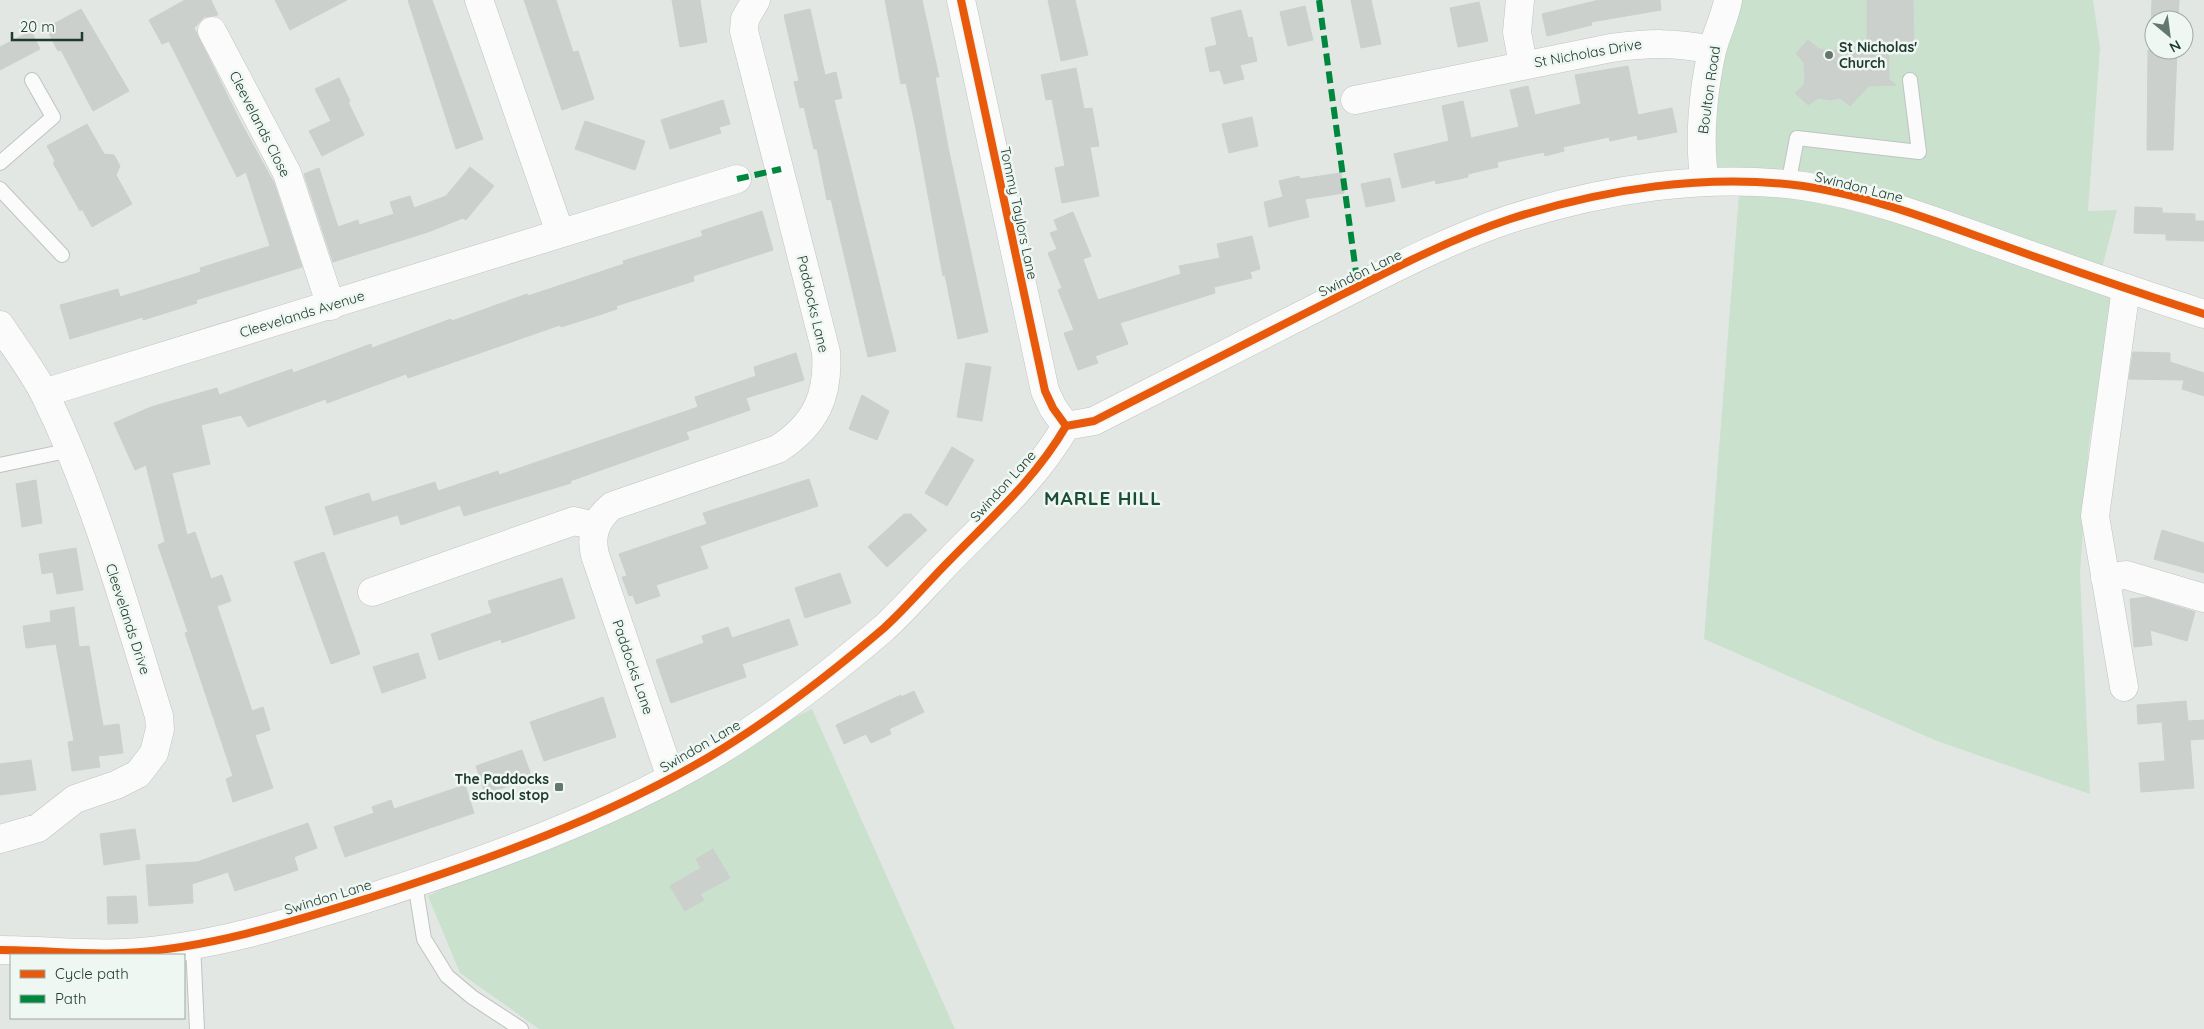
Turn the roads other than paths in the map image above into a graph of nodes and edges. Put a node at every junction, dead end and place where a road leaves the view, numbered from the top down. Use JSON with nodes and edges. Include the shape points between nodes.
{"nodes":[{"id":1,"x":479,"y":0,"type":"edge"},
{"id":2,"x":961,"y":0,"type":"edge"},
{"id":3,"x":1520,"y":0,"type":"edge"},
{"id":4,"x":1728,"y":0,"type":"edge"},
{"id":5,"x":750,"y":2,"type":"edge"},
{"id":6,"x":212,"y":31,"type":"dead end"},
{"id":7,"x":1712,"y":50,"type":"junction"},
{"id":8,"x":1523,"y":65,"type":"junction"},
{"id":9,"x":32,"y":80,"type":"dead end"},
{"id":10,"x":1910,"y":80,"type":"dead end"},
{"id":11,"x":1355,"y":100,"type":"dead end"},
{"id":12,"x":0,"y":163,"type":"edge"},
{"id":13,"x":737,"y":179,"type":"dead end"},
{"id":14,"x":1705,"y":182,"type":"junction"},
{"id":15,"x":1788,"y":185,"type":"junction"},
{"id":16,"x":0,"y":189,"type":"edge"},
{"id":17,"x":560,"y":233,"type":"junction"},
{"id":18,"x":62,"y":255,"type":"dead end"},
{"id":19,"x":2116,"y":285,"type":"junction"},
{"id":20,"x":331,"y":306,"type":"junction"},
{"id":21,"x":2204,"y":314,"type":"edge"},
{"id":22,"x":0,"y":325,"type":"edge"},
{"id":23,"x":44,"y":393,"type":"junction"},
{"id":24,"x":1066,"y":426,"type":"junction"},
{"id":25,"x":70,"y":450,"type":"junction"},
{"id":26,"x":0,"y":465,"type":"edge"},
{"id":27,"x":595,"y":526,"type":"junction"},
{"id":28,"x":2106,"y":578,"type":"junction"},
{"id":29,"x":372,"y":592,"type":"dead end"},
{"id":30,"x":2204,"y":598,"type":"edge"},
{"id":31,"x":2124,"y":687,"type":"dead end"},
{"id":32,"x":671,"y":778,"type":"junction"},
{"id":33,"x":0,"y":839,"type":"edge"},
{"id":34,"x":415,"y":883,"type":"junction"},
{"id":35,"x":193,"y":944,"type":"junction"},
{"id":36,"x":0,"y":950,"type":"edge"},
{"id":37,"x":197,"y":1029,"type":"edge"},
{"id":38,"x":520,"y":1029,"type":"edge"}],
"edges":[{"from":1,"to":17,"type":"street"},
{"from":2,"to":24,"type":"street","name":"Tommy Taylors Lane","via":[[1044,391]]},
{"from":3,"to":8,"type":"street","name":"St Nicholas Drive","via":[[1517,32]]},
{"from":4,"to":7,"type":"street","name":"Boulton Road","via":[[1725,18]]},
{"from":5,"to":27,"type":"street","name":"Paddocks Lane","via":[[744,31],[826,352],[825,386],[813,417],[792,440],[778,449],[612,506]]},
{"from":6,"to":20,"type":"street","name":"Cleevelands Close","via":[[287,173]]},
{"from":7,"to":8,"type":"street","name":"St Nicholas Drive","via":[[1682,44],[1650,43]]},
{"from":7,"to":14,"type":"street","name":"Boulton Road","via":[[1701,139]]},
{"from":8,"to":11,"type":"street","name":"St Nicholas Drive"},
{"from":9,"to":12,"type":"lane","via":[[53,117]]},
{"from":10,"to":15,"type":"lane","via":[[1919,152],[1797,138]]},
{"from":13,"to":17,"type":"street","name":"Cleevelands Avenue"},
{"from":14,"to":15,"type":"street","name":"Swindon Lane"},
{"from":14,"to":24,"type":"street","name":"Swindon Lane","via":[[1601,196],[1510,219],[1465,236],[1094,421]]},
{"from":15,"to":19,"type":"street","name":"Swindon Lane","via":[[1846,194]]},
{"from":16,"to":18,"type":"lane"},
{"from":17,"to":20,"type":"street","name":"Cleevelands Avenue"},
{"from":19,"to":21,"type":"street","name":"Swindon Lane"},
{"from":19,"to":28,"type":"street","via":[[2095,516]]},
{"from":20,"to":23,"type":"street","name":"Cleevelands Avenue"},
{"from":22,"to":23,"type":"street","name":"Cleevelands Drive"},
{"from":23,"to":25,"type":"street","name":"Cleevelands Drive"},
{"from":24,"to":32,"type":"street","name":"Swindon Lane","via":[[1030,479],[886,626],[750,731]]},
{"from":25,"to":26,"type":"lane"},
{"from":25,"to":33,"type":"street","name":"Cleevelands Drive","via":[[159,716],[158,741],[147,764],[128,781],[75,799],[38,828]]},
{"from":27,"to":29,"type":"street","via":[[574,521]]},
{"from":27,"to":32,"type":"street","name":"Paddocks Lane","via":[[595,555]]},
{"from":28,"to":30,"type":"street","via":[[2126,574]]},
{"from":28,"to":31,"type":"street"},
{"from":32,"to":34,"type":"street","name":"Swindon Lane","via":[[570,824]]},
{"from":34,"to":35,"type":"street","name":"Swindon Lane","via":[[260,930]]},
{"from":34,"to":38,"type":"lane","via":[[424,939],[446,976]]},
{"from":35,"to":36,"type":"street","name":"Swindon Lane","via":[[123,953]]},
{"from":35,"to":37,"type":"lane"}]}
